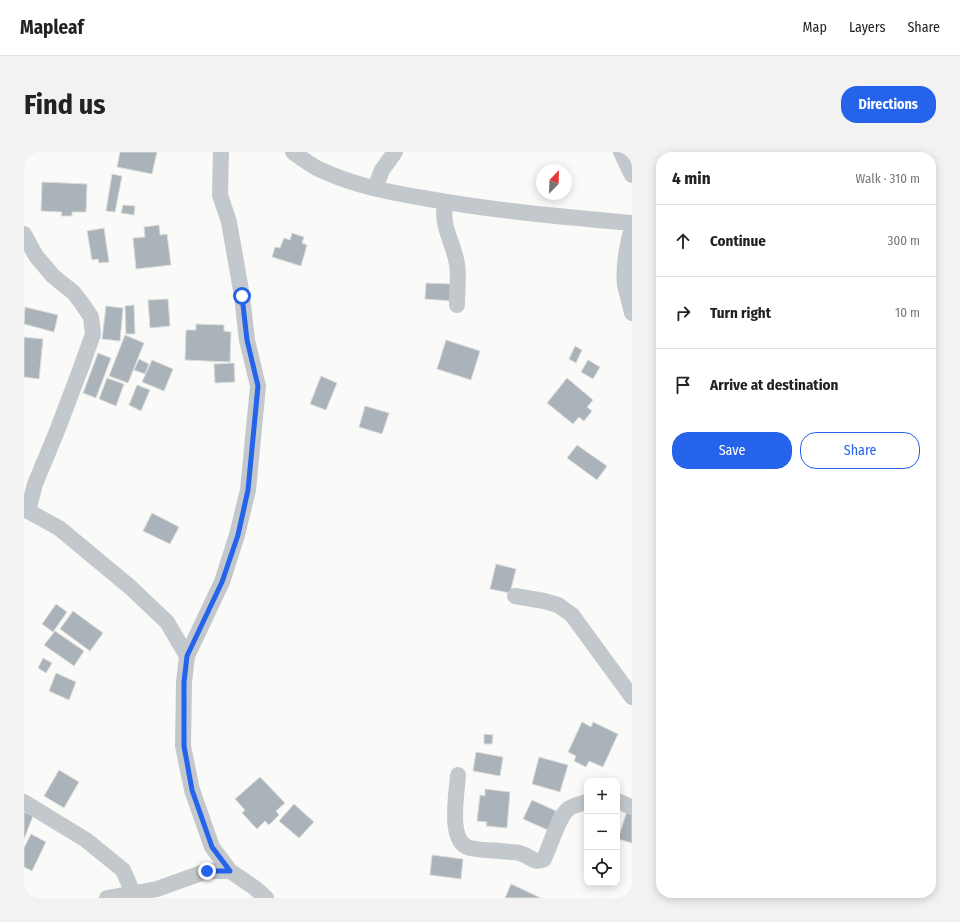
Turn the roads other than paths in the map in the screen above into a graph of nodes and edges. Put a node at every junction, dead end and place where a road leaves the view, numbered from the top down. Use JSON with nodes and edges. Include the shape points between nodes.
{"nodes":[{"id":1,"x":221,"y":152,"type":"edge"},
{"id":2,"x":293,"y":152,"type":"edge"},
{"id":3,"x":395,"y":152,"type":"edge"},
{"id":4,"x":623,"y":153,"type":"edge"},
{"id":5,"x":632,"y":175,"type":"edge"},
{"id":6,"x":375,"y":188,"type":"junction"},
{"id":7,"x":445,"y":202,"type":"junction"},
{"id":8,"x":632,"y":223,"type":"edge"},
{"id":9,"x":632,"y":228,"type":"edge"},
{"id":10,"x":24,"y":234,"type":"edge"},
{"id":11,"x":457,"y":305,"type":"dead end"},
{"id":12,"x":632,"y":313,"type":"edge"},
{"id":13,"x":26,"y":510,"type":"edge"},
{"id":14,"x":515,"y":596,"type":"dead end"},
{"id":15,"x":187,"y":656,"type":"junction"},
{"id":16,"x":632,"y":697,"type":"edge"},
{"id":17,"x":458,"y":775,"type":"dead end"},
{"id":18,"x":24,"y":802,"type":"edge"},
{"id":19,"x":620,"y":802,"type":"edge"},
{"id":20,"x":584,"y":803,"type":"edge"},
{"id":21,"x":632,"y":807,"type":"edge"},
{"id":22,"x":230,"y":871,"type":"junction"},
{"id":23,"x":133,"y":893,"type":"junction"},
{"id":24,"x":107,"y":898,"type":"edge"},
{"id":25,"x":266,"y":898,"type":"edge"}],
"edges":[{"from":1,"to":15,"type":"street","via":[[220,195],[229,222],[247,340],[258,386],[248,490],[238,535],[222,582]]},
{"from":2,"to":6,"type":"street","via":[[320,170]]},
{"from":3,"to":6,"type":"street","via":[[382,170]]},
{"from":4,"to":5,"type":"street"},
{"from":6,"to":7,"type":"street"},
{"from":7,"to":8,"type":"street"},
{"from":7,"to":11,"type":"street","via":[[445,225],[457,264]]},
{"from":9,"to":12,"type":"street","via":[[624,274]]},
{"from":10,"to":13,"type":"street","via":[[36,256],[83,305],[91,317],[93,334]]},
{"from":13,"to":15,"type":"street","via":[[59,528],[130,587],[167,622]]},
{"from":14,"to":16,"type":"street","via":[[558,605],[572,615]]},
{"from":15,"to":22,"type":"street","via":[[184,682],[184,746],[192,790],[212,847]]},
{"from":17,"to":20,"type":"street","via":[[456,835],[468,848],[522,854],[539,861],[544,859],[561,818],[567,810]]},
{"from":18,"to":23,"type":"street","via":[[86,840],[123,870]]},
{"from":19,"to":21,"type":"street"},
{"from":22,"to":23,"type":"street","via":[[207,871],[157,889]]},
{"from":22,"to":25,"type":"street"},
{"from":23,"to":24,"type":"street"}]}
